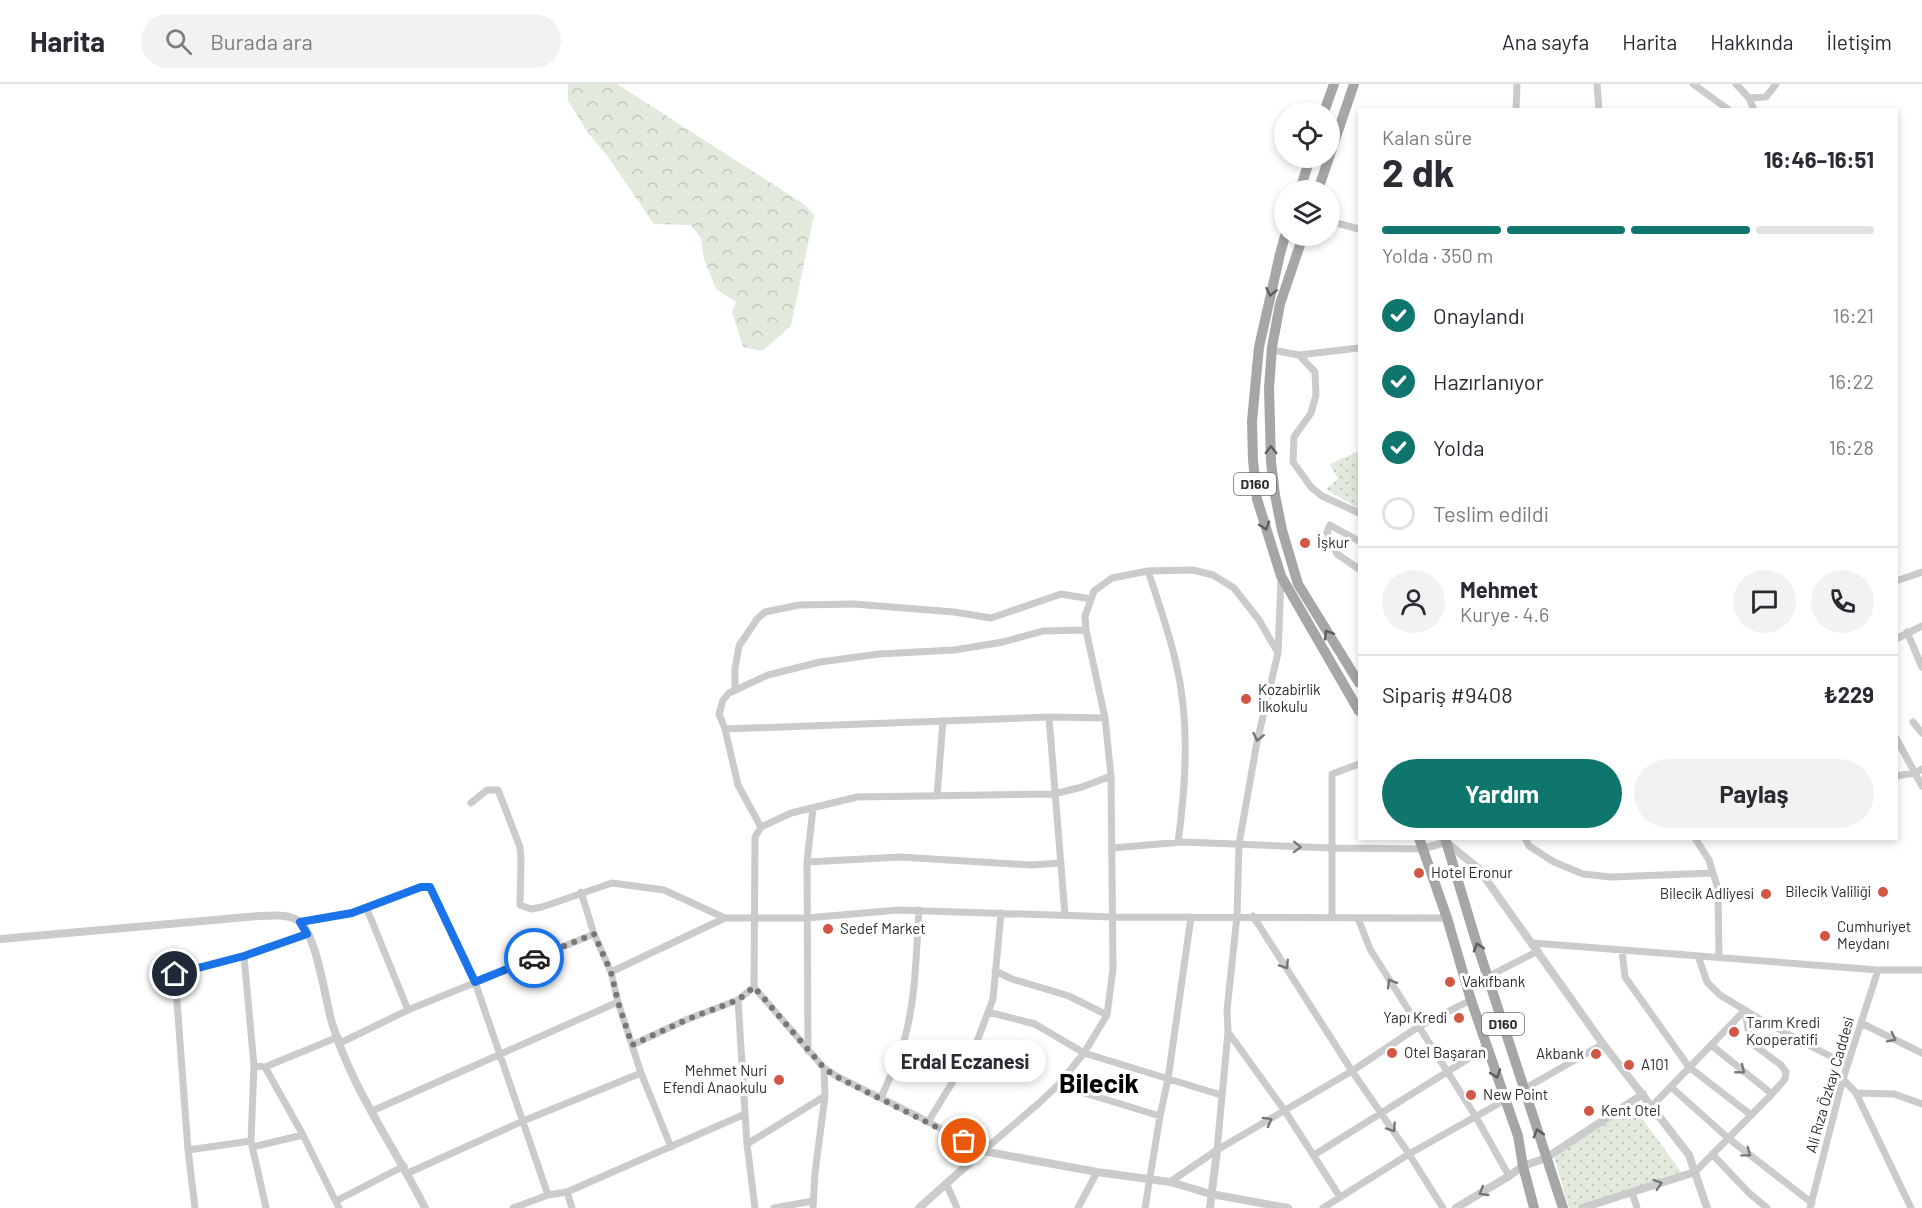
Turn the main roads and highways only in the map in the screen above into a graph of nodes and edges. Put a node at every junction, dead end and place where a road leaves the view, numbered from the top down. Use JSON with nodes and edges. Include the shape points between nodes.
{"nodes":[{"id":1,"x":1334,"y":84,"type":"edge"},
{"id":2,"x":1354,"y":84,"type":"edge"},
{"id":3,"x":1328,"y":102,"type":"edge"},
{"id":4,"x":1321,"y":180,"type":"edge"},
{"id":5,"x":1282,"y":246,"type":"edge"},
{"id":6,"x":1300,"y":246,"type":"edge"},
{"id":7,"x":1358,"y":681,"type":"edge"},
{"id":8,"x":1358,"y":709,"type":"edge"},
{"id":9,"x":1446,"y":840,"type":"edge"},
{"id":10,"x":1420,"y":844,"type":"edge"},
{"id":11,"x":1534,"y":1208,"type":"edge"},
{"id":12,"x":1563,"y":1208,"type":"edge"}],
"edges":[{"from":1,"to":3,"type":"main road"},
{"from":2,"to":4,"type":"main road"},
{"from":5,"to":8,"type":"main road","number":"D160","one_way":true,"via":[[1259,347],[1252,422],[1257,499],[1281,576]]},
{"from":7,"to":6,"type":"main road","number":"D160","one_way":true,"via":[[1298,584],[1275,495],[1269,388],[1272,350],[1280,304]]},
{"from":12,"to":9,"type":"main road","number":"D160","one_way":true},
{"from":10,"to":11,"type":"main road","number":"D160","one_way":true,"via":[[1518,1136]]}]}
